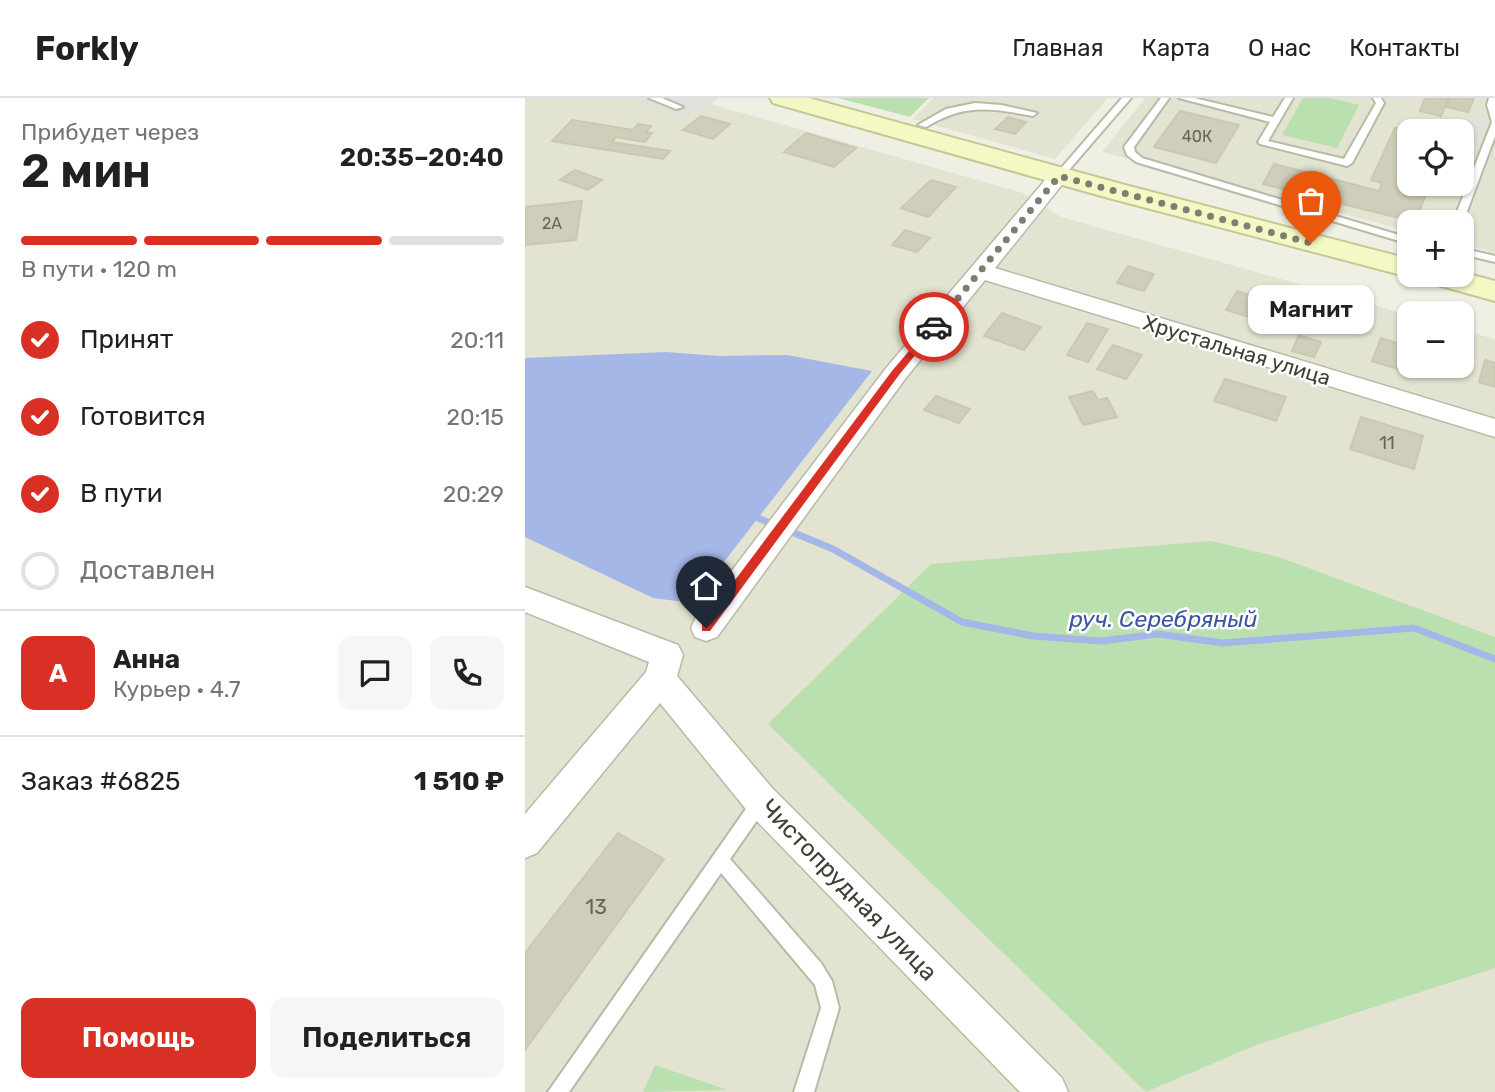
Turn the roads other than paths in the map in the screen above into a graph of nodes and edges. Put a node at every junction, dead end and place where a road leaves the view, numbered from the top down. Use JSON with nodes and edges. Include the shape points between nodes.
{"nodes":[{"id":1,"x":653,"y":98,"type":"edge"},
{"id":2,"x":782,"y":98,"type":"edge"},
{"id":3,"x":1127,"y":98,"type":"edge"},
{"id":4,"x":1165,"y":98,"type":"edge"},
{"id":5,"x":1183,"y":98,"type":"edge"},
{"id":6,"x":1289,"y":98,"type":"edge"},
{"id":7,"x":1377,"y":98,"type":"edge"},
{"id":8,"x":1493,"y":98,"type":"edge"},
{"id":9,"x":679,"y":107,"type":"dead end"},
{"id":10,"x":1033,"y":113,"type":"dead end"},
{"id":11,"x":1274,"y":120,"type":"junction"},
{"id":12,"x":1495,"y":122,"type":"edge"},
{"id":13,"x":923,"y":125,"type":"dead end"},
{"id":14,"x":1059,"y":176,"type":"junction"},
{"id":15,"x":1462,"y":210,"type":"edge"},
{"id":16,"x":1397,"y":237,"type":"edge"},
{"id":17,"x":1474,"y":254,"type":"edge"},
{"id":18,"x":1495,"y":259,"type":"edge"},
{"id":19,"x":1397,"y":265,"type":"edge"},
{"id":20,"x":980,"y":271,"type":"junction"},
{"id":21,"x":1474,"y":285,"type":"edge"},
{"id":22,"x":1495,"y":291,"type":"edge"},
{"id":23,"x":1495,"y":428,"type":"edge"},
{"id":24,"x":525,"y":599,"type":"edge"},
{"id":25,"x":706,"y":628,"type":"dead end"},
{"id":26,"x":663,"y":667,"type":"junction"},
{"id":27,"x":761,"y":801,"type":"junction"},
{"id":28,"x":525,"y":841,"type":"edge"},
{"id":29,"x":720,"y":860,"type":"junction"},
{"id":30,"x":558,"y":1092,"type":"edge"},
{"id":31,"x":804,"y":1092,"type":"edge"},
{"id":32,"x":1048,"y":1092,"type":"edge"}],
"edges":[{"from":1,"to":9,"type":"lane"},
{"from":2,"to":14,"type":"main road"},
{"from":3,"to":14,"type":"lane"},
{"from":4,"to":16,"type":"lane","via":[[1129,147],[1139,160]]},
{"from":5,"to":11,"type":"lane"},
{"from":6,"to":11,"type":"lane"},
{"from":7,"to":11,"type":"lane","via":[[1380,103],[1347,163],[1263,142]]},
{"from":8,"to":12,"type":"lane"},
{"from":10,"to":13,"type":"lane","via":[[974,101],[942,108]]},
{"from":12,"to":15,"type":"lane"},
{"from":14,"to":19,"type":"main road"},
{"from":14,"to":20,"type":"street"},
{"from":17,"to":18,"type":"lane"},
{"from":20,"to":23,"type":"street","name":"Хрустальная улица"},
{"from":20,"to":25,"type":"street","via":[[896,373]]},
{"from":21,"to":22,"type":"main road"},
{"from":24,"to":26,"type":"street","name":"Чистопрудная улица"},
{"from":26,"to":27,"type":"street","name":"Чистопрудная улица"},
{"from":26,"to":28,"type":"street"},
{"from":27,"to":29,"type":"lane"},
{"from":27,"to":32,"type":"street","name":"Чистопрудная улица"},
{"from":29,"to":30,"type":"lane"},
{"from":29,"to":31,"type":"lane","via":[[823,981],[830,1008]]}]}
